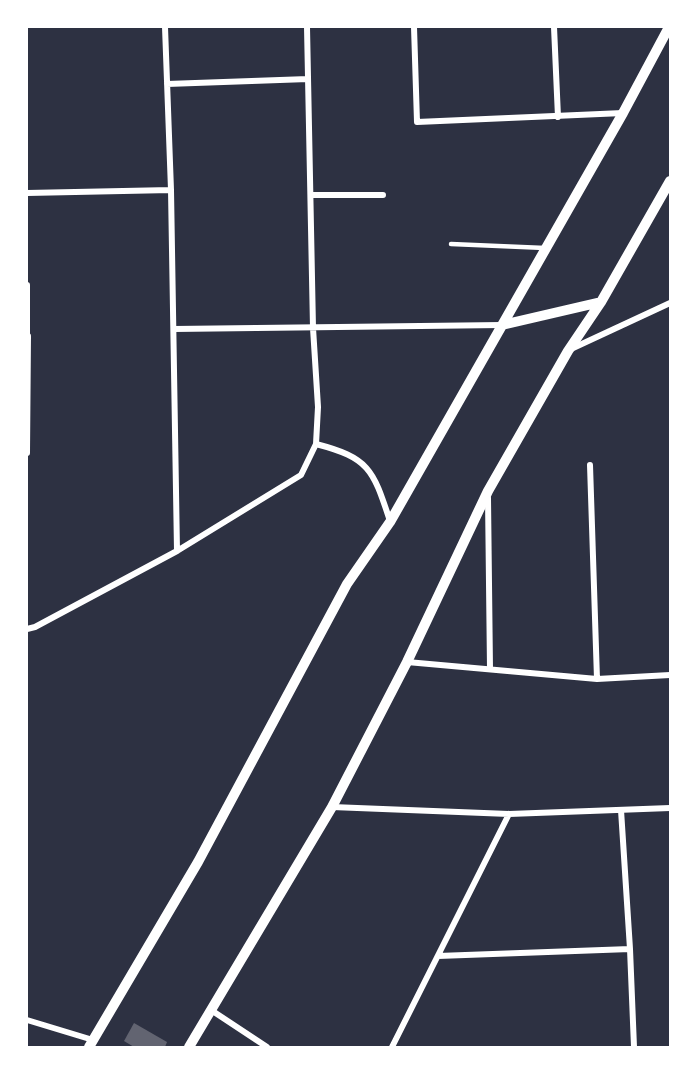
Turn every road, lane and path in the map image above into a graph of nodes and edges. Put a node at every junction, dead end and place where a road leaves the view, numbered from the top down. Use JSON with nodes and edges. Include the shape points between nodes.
{"nodes":[{"id":1,"x":165,"y":27,"type":"edge"},
{"id":2,"x":307,"y":27,"type":"edge"},
{"id":3,"x":414,"y":27,"type":"edge"},
{"id":4,"x":554,"y":27,"type":"edge"},
{"id":5,"x":669,"y":27,"type":"edge"},
{"id":6,"x":308,"y":79,"type":"junction"},
{"id":7,"x":167,"y":84,"type":"junction"},
{"id":8,"x":623,"y":113,"type":"junction"},
{"id":9,"x":558,"y":117,"type":"junction"},
{"id":10,"x":670,"y":181,"type":"edge"},
{"id":11,"x":171,"y":190,"type":"junction"},
{"id":12,"x":27,"y":193,"type":"edge"},
{"id":13,"x":310,"y":195,"type":"junction"},
{"id":14,"x":383,"y":195,"type":"dead end"},
{"id":15,"x":451,"y":244,"type":"dead end"},
{"id":16,"x":545,"y":248,"type":"junction"},
{"id":17,"x":27,"y":285,"type":"edge"},
{"id":18,"x":601,"y":302,"type":"junction"},
{"id":19,"x":670,"y":303,"type":"edge"},
{"id":20,"x":502,"y":325,"type":"junction"},
{"id":21,"x":313,"y":328,"type":"junction"},
{"id":22,"x":174,"y":329,"type":"junction"},
{"id":23,"x":27,"y":336,"type":"edge"},
{"id":24,"x":568,"y":351,"type":"junction"},
{"id":25,"x":316,"y":444,"type":"junction"},
{"id":26,"x":27,"y":453,"type":"edge"},
{"id":27,"x":590,"y":465,"type":"dead end"},
{"id":28,"x":488,"y":491,"type":"junction"},
{"id":29,"x":390,"y":522,"type":"junction"},
{"id":30,"x":177,"y":551,"type":"junction"},
{"id":31,"x":27,"y":629,"type":"edge"},
{"id":32,"x":406,"y":662,"type":"junction"},
{"id":33,"x":490,"y":669,"type":"junction"},
{"id":34,"x":670,"y":675,"type":"edge"},
{"id":35,"x":597,"y":679,"type":"junction"},
{"id":36,"x":332,"y":807,"type":"junction"},
{"id":37,"x":670,"y":808,"type":"edge"},
{"id":38,"x":621,"y":810,"type":"junction"},
{"id":39,"x":509,"y":814,"type":"junction"},
{"id":40,"x":630,"y":949,"type":"junction"},
{"id":41,"x":438,"y":956,"type":"junction"},
{"id":42,"x":211,"y":1010,"type":"junction"},
{"id":43,"x":27,"y":1020,"type":"edge"},
{"id":44,"x":91,"y":1044,"type":"edge"},
{"id":45,"x":189,"y":1047,"type":"edge"},
{"id":46,"x":267,"y":1047,"type":"edge"},
{"id":47,"x":392,"y":1047,"type":"edge"},
{"id":48,"x":634,"y":1047,"type":"edge"}],
"edges":[{"from":1,"to":7,"type":"street"},
{"from":2,"to":6,"type":"street"},
{"from":3,"to":9,"type":"street","via":[[417,122]]},
{"from":4,"to":9,"type":"street"},
{"from":5,"to":8,"type":"street"},
{"from":6,"to":7,"type":"street"},
{"from":6,"to":13,"type":"street"},
{"from":7,"to":11,"type":"street"},
{"from":8,"to":9,"type":"street"},
{"from":8,"to":16,"type":"street"},
{"from":10,"to":18,"type":"street"},
{"from":11,"to":12,"type":"street"},
{"from":11,"to":22,"type":"street"},
{"from":13,"to":14,"type":"street"},
{"from":13,"to":21,"type":"street"},
{"from":15,"to":16,"type":"lane"},
{"from":16,"to":20,"type":"street"},
{"from":17,"to":23,"type":"street"},
{"from":18,"to":20,"type":"street"},
{"from":18,"to":24,"type":"street"},
{"from":19,"to":24,"type":"street"},
{"from":20,"to":21,"type":"street"},
{"from":20,"to":29,"type":"street"},
{"from":21,"to":22,"type":"street"},
{"from":21,"to":25,"type":"street"},
{"from":22,"to":30,"type":"street"},
{"from":23,"to":26,"type":"street"},
{"from":24,"to":28,"type":"street"},
{"from":25,"to":29,"type":"street","via":[[343,451],[366,465],[378,485]]},
{"from":25,"to":30,"type":"street","via":[[301,475]]},
{"from":27,"to":35,"type":"street"},
{"from":28,"to":32,"type":"street"},
{"from":28,"to":33,"type":"street"},
{"from":29,"to":44,"type":"street","via":[[347,584],[198,862]]},
{"from":30,"to":31,"type":"street"},
{"from":32,"to":33,"type":"street"},
{"from":32,"to":36,"type":"street"},
{"from":33,"to":35,"type":"street"},
{"from":34,"to":35,"type":"street"},
{"from":36,"to":39,"type":"street"},
{"from":36,"to":42,"type":"street"},
{"from":37,"to":38,"type":"street"},
{"from":38,"to":39,"type":"street"},
{"from":38,"to":40,"type":"street"},
{"from":39,"to":41,"type":"street"},
{"from":40,"to":41,"type":"street"},
{"from":40,"to":48,"type":"street"},
{"from":41,"to":47,"type":"street"},
{"from":42,"to":45,"type":"street"},
{"from":42,"to":46,"type":"street"},
{"from":43,"to":44,"type":"street"}]}
